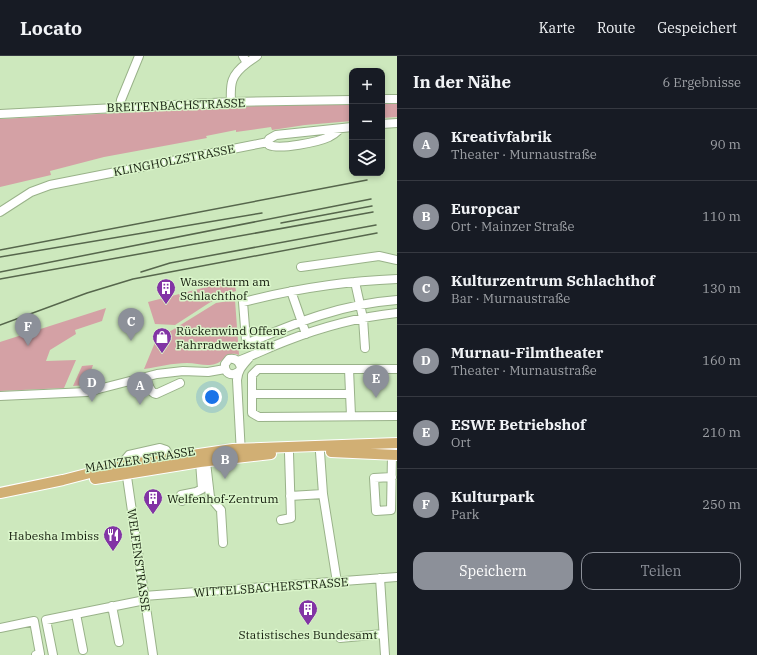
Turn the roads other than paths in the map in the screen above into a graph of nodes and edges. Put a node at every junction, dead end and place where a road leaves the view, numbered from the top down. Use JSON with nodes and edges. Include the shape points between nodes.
{"nodes":[{"id":1,"x":139,"y":56,"type":"edge"},
{"id":2,"x":257,"y":56,"type":"edge"},
{"id":3,"x":245,"y":59,"type":"edge"},
{"id":4,"x":385,"y":99,"type":"edge"},
{"id":5,"x":397,"y":99,"type":"edge"},
{"id":6,"x":349,"y":100,"type":"edge"},
{"id":7,"x":231,"y":102,"type":"junction"},
{"id":8,"x":120,"y":107,"type":"junction"},
{"id":9,"x":0,"y":114,"type":"edge"},
{"id":10,"x":397,"y":123,"type":"edge"},
{"id":11,"x":385,"y":124,"type":"edge"},
{"id":12,"x":349,"y":127,"type":"edge"},
{"id":13,"x":343,"y":128,"type":"junction"},
{"id":14,"x":268,"y":142,"type":"junction"},
{"id":15,"x":0,"y":212,"type":"edge"},
{"id":16,"x":397,"y":260,"type":"edge"},
{"id":17,"x":301,"y":267,"type":"dead end"},
{"id":18,"x":397,"y":278,"type":"edge"},
{"id":19,"x":355,"y":282,"type":"junction"},
{"id":20,"x":291,"y":291,"type":"junction"},
{"id":21,"x":397,"y":300,"type":"edge"},
{"id":22,"x":360,"y":304,"type":"junction"},
{"id":23,"x":397,"y":313,"type":"edge"},
{"id":24,"x":363,"y":318,"type":"junction"},
{"id":25,"x":302,"y":321,"type":"junction"},
{"id":26,"x":306,"y":334,"type":"junction"},
{"id":27,"x":365,"y":348,"type":"dead end"},
{"id":28,"x":234,"y":369,"type":"junction"},
{"id":29,"x":349,"y":369,"type":"junction"},
{"id":30,"x":397,"y":369,"type":"edge"},
{"id":31,"x":146,"y":377,"type":"junction"},
{"id":32,"x":180,"y":383,"type":"dead end"},
{"id":33,"x":252,"y":394,"type":"junction"},
{"id":34,"x":350,"y":394,"type":"junction"},
{"id":35,"x":0,"y":396,"type":"edge"},
{"id":36,"x":351,"y":416,"type":"junction"},
{"id":37,"x":397,"y":416,"type":"edge"},
{"id":38,"x":397,"y":443,"type":"edge"},
{"id":39,"x":351,"y":445,"type":"junction"},
{"id":40,"x":320,"y":452,"type":"junction"},
{"id":41,"x":396,"y":452,"type":"edge"},
{"id":42,"x":241,"y":453,"type":"junction"},
{"id":43,"x":289,"y":453,"type":"junction"},
{"id":44,"x":203,"y":462,"type":"junction"},
{"id":45,"x":125,"y":468,"type":"junction"},
{"id":46,"x":394,"y":480,"type":"edge"},
{"id":47,"x":0,"y":493,"type":"edge"},
{"id":48,"x":323,"y":494,"type":"junction"},
{"id":49,"x":290,"y":496,"type":"junction"},
{"id":50,"x":397,"y":496,"type":"edge"},
{"id":51,"x":0,"y":498,"type":"edge"},
{"id":52,"x":182,"y":501,"type":"dead end"},
{"id":53,"x":281,"y":520,"type":"dead end"},
{"id":54,"x":224,"y":543,"type":"dead end"},
{"id":55,"x":397,"y":577,"type":"edge"},
{"id":56,"x":380,"y":578,"type":"junction"},
{"id":57,"x":337,"y":582,"type":"junction"},
{"id":58,"x":145,"y":598,"type":"junction"},
{"id":59,"x":112,"y":606,"type":"junction"},
{"id":60,"x":76,"y":614,"type":"junction"},
{"id":61,"x":0,"y":628,"type":"edge"},
{"id":62,"x":383,"y":634,"type":"junction"},
{"id":63,"x":340,"y":638,"type":"dead end"},
{"id":64,"x":118,"y":642,"type":"dead end"},
{"id":65,"x":83,"y":650,"type":"dead end"},
{"id":66,"x":36,"y":655,"type":"edge"},
{"id":67,"x":53,"y":655,"type":"edge"},
{"id":68,"x":153,"y":655,"type":"edge"},
{"id":69,"x":385,"y":655,"type":"edge"}],
"edges":[{"from":1,"to":8,"type":"street"},
{"from":2,"to":3,"type":"street"},
{"from":3,"to":7,"type":"street","via":[[233,77]]},
{"from":4,"to":5,"type":"street"},
{"from":6,"to":7,"type":"street","name":"BREITENBACHSTRASSE"},
{"from":7,"to":8,"type":"street","name":"BREITENBACHSTRASSE"},
{"from":8,"to":9,"type":"street","name":"BREITENBACHSTRASSE"},
{"from":10,"to":11,"type":"street"},
{"from":12,"to":13,"type":"street","name":"KLINGHOLZSTRASSE"},
{"from":13,"to":14,"type":"street","name":"KLINGHOLZSTRASSE","via":[[276,135]]},
{"from":13,"to":14,"type":"street","via":[[329,137],[316,141],[278,147],[269,145]]},
{"from":14,"to":15,"type":"street","name":"KLINGHOLZSTRASSE","via":[[45,186]]},
{"from":16,"to":17,"type":"street","via":[[379,256]]},
{"from":18,"to":19,"type":"street"},
{"from":19,"to":20,"type":"street"},
{"from":19,"to":22,"type":"street"},
{"from":20,"to":25,"type":"street"},
{"from":20,"to":25,"type":"street","via":[[243,302],[246,340],[248,343]]},
{"from":21,"to":22,"type":"street"},
{"from":22,"to":24,"type":"street"},
{"from":22,"to":25,"type":"street"},
{"from":23,"to":24,"type":"street"},
{"from":24,"to":26,"type":"street"},
{"from":24,"to":27,"type":"street"},
{"from":25,"to":26,"type":"street"},
{"from":26,"to":28,"type":"street","via":[[251,356]]},
{"from":28,"to":31,"type":"street","via":[[172,372]]},
{"from":28,"to":42,"type":"street"},
{"from":29,"to":30,"type":"street"},
{"from":29,"to":33,"type":"street","via":[[258,369],[252,375]]},
{"from":29,"to":34,"type":"street"},
{"from":31,"to":32,"type":"street","via":[[150,390],[156,394]]},
{"from":31,"to":35,"type":"street","via":[[88,392]]},
{"from":33,"to":34,"type":"street"},
{"from":33,"to":36,"type":"street","via":[[252,413],[259,417]]},
{"from":34,"to":36,"type":"street"},
{"from":36,"to":37,"type":"street"},
{"from":38,"to":39,"type":"main road","name":"MAINZER STRASSE"},
{"from":39,"to":41,"type":"street","name":"MAINZER STRASSE"},
{"from":39,"to":42,"type":"main road","name":"MAINZER STRASSE"},
{"from":40,"to":41,"type":"main road","name":"MAINZER STRASSE"},
{"from":40,"to":43,"type":"main road","name":"MAINZER STRASSE"},
{"from":40,"to":48,"type":"street"},
{"from":41,"to":46,"type":"street"},
{"from":42,"to":43,"type":"main road","name":"MAINZER STRASSE"},
{"from":42,"to":44,"type":"main road","name":"MAINZER STRASSE"},
{"from":42,"to":45,"type":"main road","name":"MAINZER STRASSE","via":[[225,450]]},
{"from":43,"to":49,"type":"street"},
{"from":44,"to":45,"type":"main road","name":"MAINZER STRASSE","via":[[144,470]]},
{"from":44,"to":52,"type":"street","via":[[202,488],[181,495]]},
{"from":44,"to":54,"type":"street","via":[[210,497],[221,510]]},
{"from":45,"to":47,"type":"main road","name":"MAINZER STRASSE"},
{"from":45,"to":51,"type":"main road","name":"MAINZER STRASSE","via":[[69,484]]},
{"from":45,"to":58,"type":"street","name":"WELFENSTRASSE"},
{"from":46,"to":50,"type":"street"},
{"from":48,"to":49,"type":"street"},
{"from":48,"to":57,"type":"street"},
{"from":49,"to":53,"type":"street","via":[[291,518]]},
{"from":55,"to":56,"type":"street","name":"WITTELSBACHERSTRASSE"},
{"from":56,"to":57,"type":"street","name":"WITTELSBACHERSTRASSE"},
{"from":56,"to":62,"type":"street"},
{"from":57,"to":58,"type":"street","name":"WITTELSBACHERSTRASSE"},
{"from":58,"to":59,"type":"street","name":"WITTELSBACHERSTRASSE"},
{"from":58,"to":68,"type":"street","name":"WELFENSTRASSE"},
{"from":59,"to":60,"type":"street","name":"WITTELSBACHERSTRASSE"},
{"from":59,"to":64,"type":"street"},
{"from":60,"to":65,"type":"street"},
{"from":60,"to":67,"type":"street","name":"WITTELSBACHERSTRASSE","via":[[46,620]]},
{"from":61,"to":66,"type":"street","via":[[34,621],[40,654]]},
{"from":62,"to":63,"type":"street"},
{"from":62,"to":69,"type":"street"}]}
